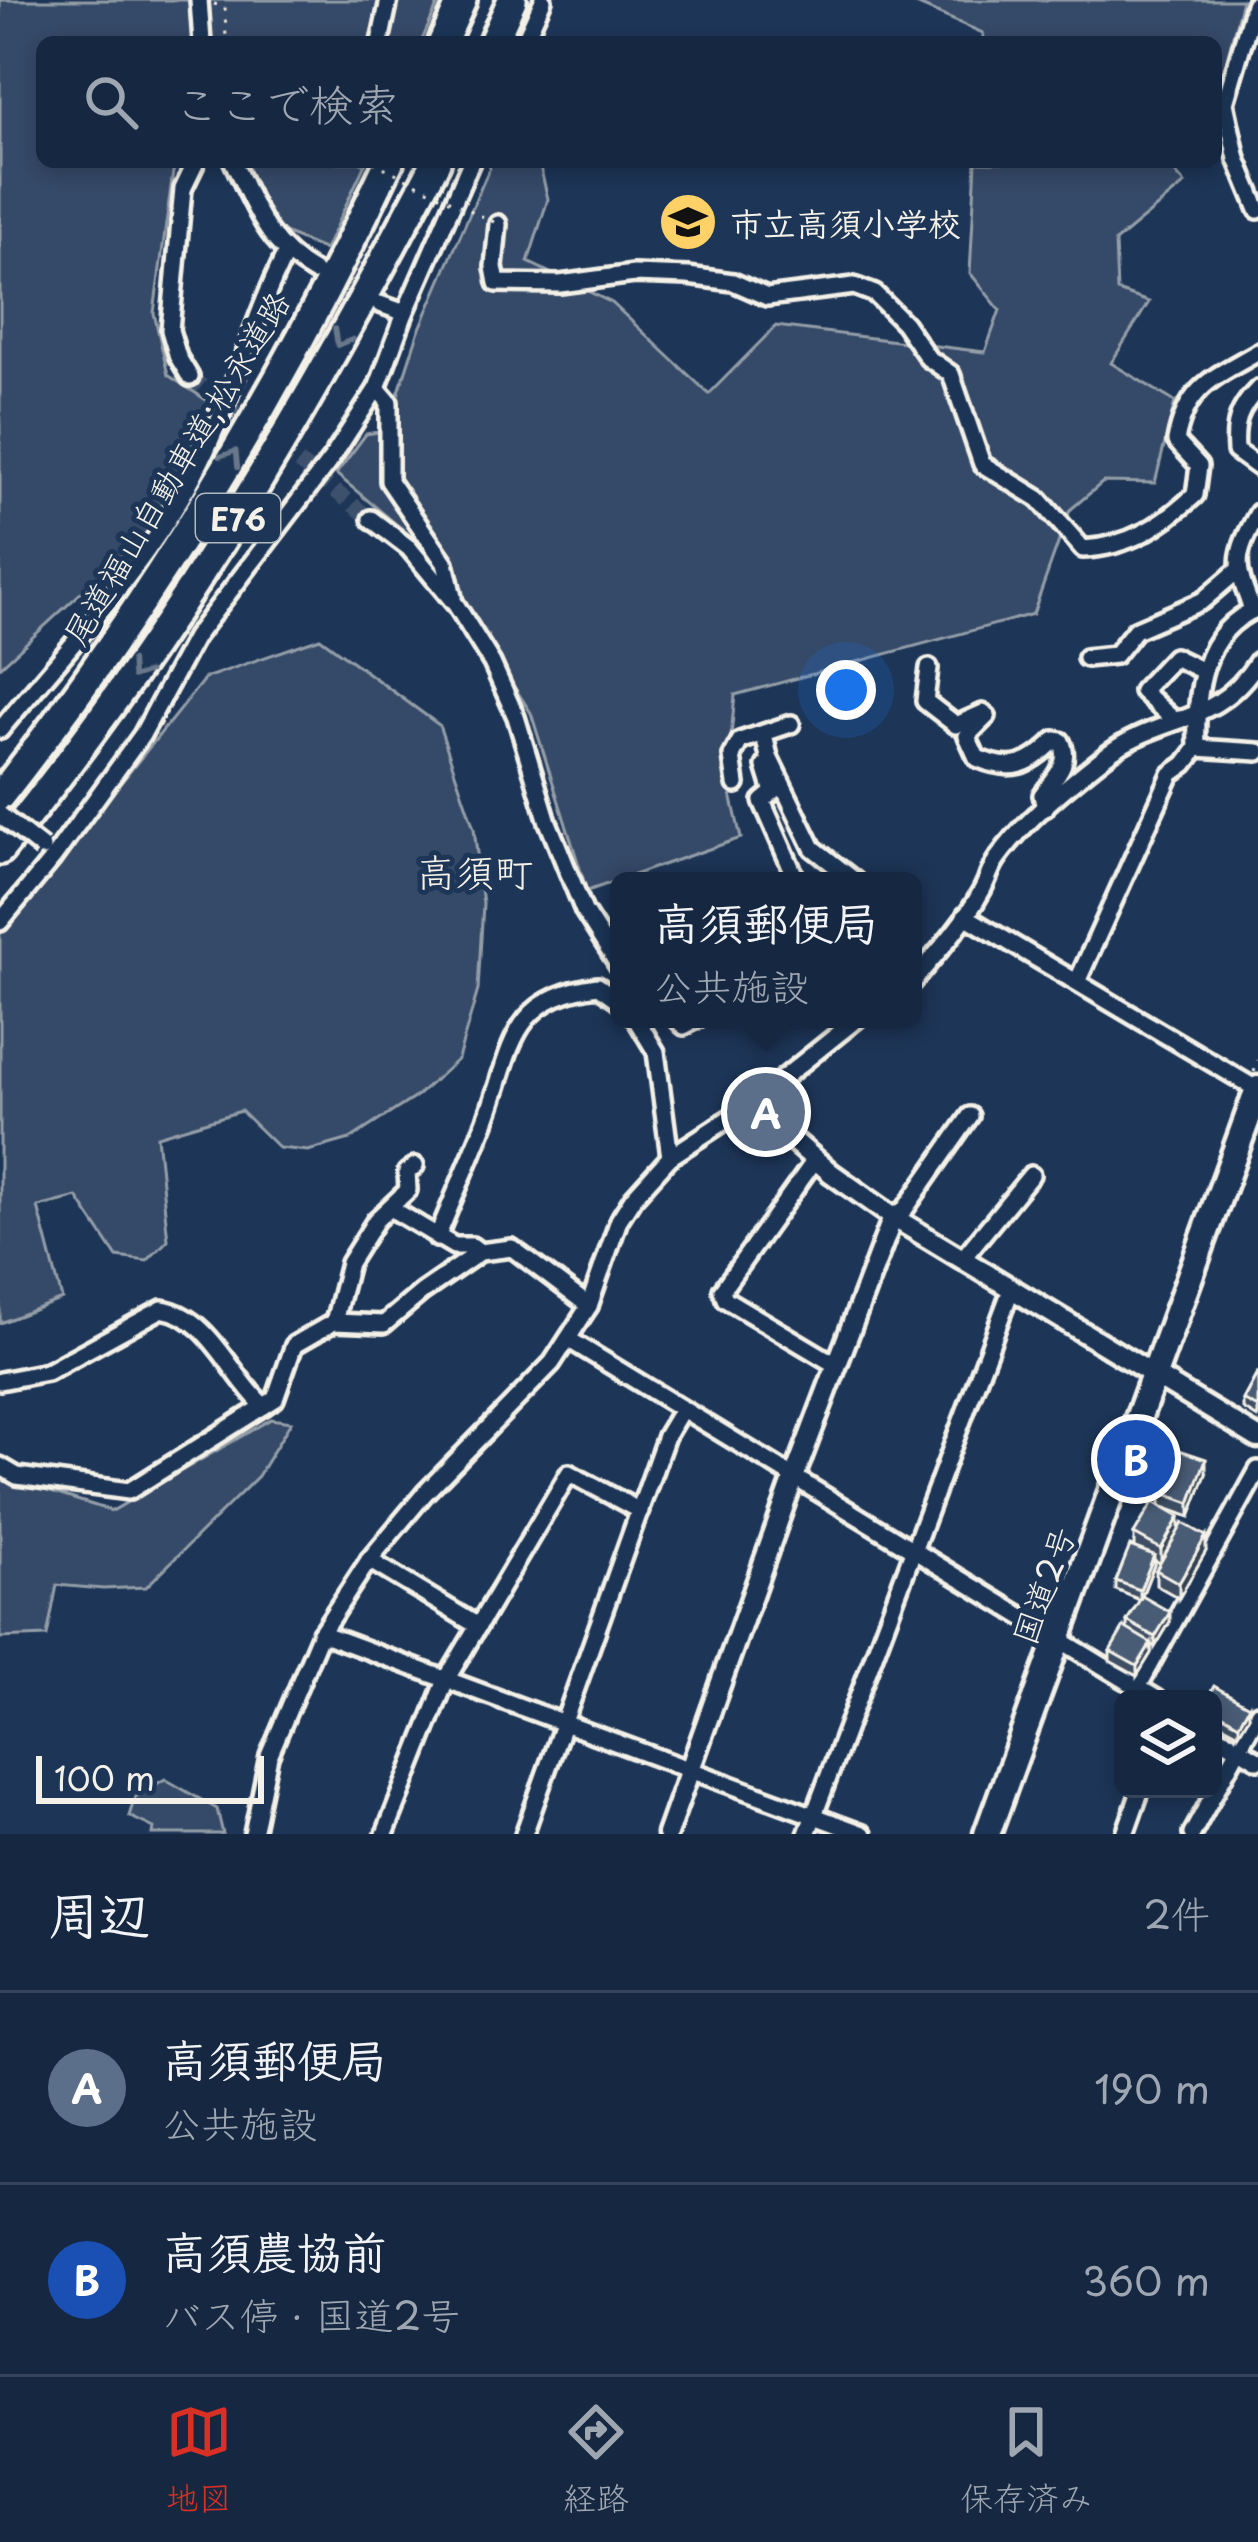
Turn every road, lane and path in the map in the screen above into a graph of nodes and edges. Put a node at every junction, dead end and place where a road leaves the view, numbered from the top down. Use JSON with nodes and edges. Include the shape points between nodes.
{"nodes":[{"id":1,"x":200,"y":0,"type":"edge"},
{"id":2,"x":389,"y":0,"type":"edge"},
{"id":3,"x":462,"y":0,"type":"edge"},
{"id":4,"x":512,"y":0,"type":"edge"},
{"id":5,"x":543,"y":0,"type":"edge"},
{"id":6,"x":1258,"y":2,"type":"edge"},
{"id":7,"x":202,"y":36,"type":"edge"},
{"id":8,"x":226,"y":36,"type":"edge"},
{"id":9,"x":381,"y":36,"type":"edge"},
{"id":10,"x":446,"y":36,"type":"edge"},
{"id":11,"x":496,"y":36,"type":"edge"},
{"id":12,"x":527,"y":36,"type":"edge"},
{"id":13,"x":193,"y":168,"type":"edge"},
{"id":14,"x":235,"y":168,"type":"edge"},
{"id":15,"x":385,"y":168,"type":"edge"},
{"id":16,"x":385,"y":168,"type":"edge"},
{"id":17,"x":433,"y":168,"type":"edge"},
{"id":18,"x":468,"y":168,"type":"edge"},
{"id":19,"x":1258,"y":210,"type":"edge"},
{"id":20,"x":498,"y":224,"type":"joint"},
{"id":21,"x":285,"y":255,"type":"junction"},
{"id":22,"x":314,"y":272,"type":"dead end"},
{"id":23,"x":380,"y":304,"type":"dead end"},
{"id":24,"x":405,"y":314,"type":"junction"},
{"id":25,"x":1258,"y":352,"type":"edge"},
{"id":26,"x":190,"y":377,"type":"tunnel mouth"},
{"id":27,"x":377,"y":388,"type":"junction"},
{"id":28,"x":1258,"y":389,"type":"edge"},
{"id":29,"x":1258,"y":467,"type":"edge"},
{"id":30,"x":1258,"y":513,"type":"edge"},
{"id":31,"x":371,"y":519,"type":"tunnel mouth"},
{"id":32,"x":1237,"y":572,"type":"junction"},
{"id":33,"x":455,"y":605,"type":"junction"},
{"id":34,"x":1255,"y":608,"type":"edge"},
{"id":35,"x":1086,"y":658,"type":"dead end"},
{"id":36,"x":1258,"y":661,"type":"edge"},
{"id":37,"x":928,"y":668,"type":"dead end"},
{"id":38,"x":1203,"y":671,"type":"junction"},
{"id":39,"x":1196,"y":717,"type":"junction"},
{"id":40,"x":790,"y":724,"type":"dead end"},
{"id":41,"x":0,"y":730,"type":"edge"},
{"id":42,"x":760,"y":736,"type":"junction"},
{"id":43,"x":1197,"y":748,"type":"junction"},
{"id":44,"x":1258,"y":752,"type":"edge"},
{"id":45,"x":736,"y":784,"type":"dead end"},
{"id":46,"x":0,"y":796,"type":"edge"},
{"id":47,"x":1045,"y":808,"type":"junction"},
{"id":48,"x":0,"y":814,"type":"edge"},
{"id":49,"x":813,"y":848,"type":"junction"},
{"id":50,"x":0,"y":850,"type":"edge"},
{"id":51,"x":48,"y":853,"type":"junction"},
{"id":52,"x":788,"y":861,"type":"junction"},
{"id":53,"x":793,"y":872,"type":"edge"},
{"id":54,"x":844,"y":872,"type":"edge"},
{"id":55,"x":965,"y":916,"type":"junction"},
{"id":56,"x":0,"y":922,"type":"edge"},
{"id":57,"x":610,"y":952,"type":"edge"},
{"id":58,"x":922,"y":970,"type":"edge"},
{"id":59,"x":1077,"y":982,"type":"junction"},
{"id":60,"x":610,"y":994,"type":"edge"},
{"id":61,"x":641,"y":1028,"type":"edge"},
{"id":62,"x":846,"y":1028,"type":"edge"},
{"id":63,"x":1258,"y":1089,"type":"edge"},
{"id":64,"x":751,"y":1104,"type":"junction"},
{"id":65,"x":970,"y":1116,"type":"dead end"},
{"id":66,"x":670,"y":1157,"type":"junction"},
{"id":67,"x":815,"y":1160,"type":"junction"},
{"id":68,"x":415,"y":1166,"type":"dead end"},
{"id":69,"x":1031,"y":1174,"type":"dead end"},
{"id":70,"x":392,"y":1210,"type":"junction"},
{"id":71,"x":893,"y":1217,"type":"junction"},
{"id":72,"x":437,"y":1238,"type":"junction"},
{"id":73,"x":480,"y":1252,"type":"junction"},
{"id":74,"x":963,"y":1258,"type":"junction"},
{"id":75,"x":1011,"y":1290,"type":"junction"},
{"id":76,"x":589,"y":1306,"type":"junction"},
{"id":77,"x":334,"y":1322,"type":"junction"},
{"id":78,"x":568,"y":1340,"type":"junction"},
{"id":79,"x":836,"y":1366,"type":"junction"},
{"id":80,"x":1156,"y":1375,"type":"junction"},
{"id":81,"x":0,"y":1382,"type":"edge"},
{"id":82,"x":265,"y":1406,"type":"junction"},
{"id":83,"x":680,"y":1411,"type":"junction"},
{"id":84,"x":1258,"y":1438,"type":"edge"},
{"id":85,"x":0,"y":1466,"type":"edge"},
{"id":86,"x":1258,"y":1470,"type":"edge"},
{"id":87,"x":793,"y":1480,"type":"junction"},
{"id":88,"x":640,"y":1511,"type":"junction"},
{"id":89,"x":914,"y":1551,"type":"junction"},
{"id":90,"x":369,"y":1561,"type":"junction"},
{"id":91,"x":478,"y":1626,"type":"junction"},
{"id":92,"x":321,"y":1633,"type":"junction"},
{"id":93,"x":1057,"y":1639,"type":"junction"},
{"id":94,"x":446,"y":1680,"type":"junction"},
{"id":95,"x":1138,"y":1687,"type":"junction"},
{"id":96,"x":1143,"y":1690,"type":"edge"},
{"id":97,"x":1258,"y":1713,"type":"edge"},
{"id":98,"x":564,"y":1724,"type":"junction"},
{"id":99,"x":1222,"y":1738,"type":"edge"},
{"id":100,"x":1239,"y":1748,"type":"junction"},
{"id":101,"x":1258,"y":1760,"type":"edge"},
{"id":102,"x":689,"y":1772,"type":"junction"},
{"id":103,"x":1138,"y":1798,"type":"edge"},
{"id":104,"x":814,"y":1816,"type":"junction"},
{"id":105,"x":253,"y":1834,"type":"edge"},
{"id":106,"x":386,"y":1834,"type":"edge"},
{"id":107,"x":524,"y":1834,"type":"edge"},
{"id":108,"x":667,"y":1834,"type":"edge"},
{"id":109,"x":808,"y":1834,"type":"edge"},
{"id":110,"x":863,"y":1834,"type":"edge"},
{"id":111,"x":987,"y":1834,"type":"edge"},
{"id":112,"x":1125,"y":1834,"type":"edge"},
{"id":113,"x":1192,"y":1834,"type":"edge"}],
"edges":[{"from":1,"to":7,"type":"street"},
{"from":1,"to":8,"type":"path","via":[[225,7]]},
{"from":2,"to":9,"type":"street"},
{"from":3,"to":10,"type":"highway"},
{"from":4,"to":11,"type":"highway"},
{"from":5,"to":12,"type":"street"},
{"from":6,"to":19,"type":"street","via":[[1225,103]]},
{"from":13,"to":26,"type":"street","via":[[183,189],[170,330]]},
{"from":14,"to":21,"type":"street"},
{"from":15,"to":20,"type":"path","bridge":true},
{"from":46,"to":16,"type":"highway","name":"尾道福山自動車道;松永道路","number":"E76","one_way":true,"via":[[92,673],[262,408]]},
{"from":17,"to":50,"type":"highway","number":"E76","one_way":true,"via":[[208,568]]},
{"from":18,"to":24,"type":"street"},
{"from":20,"to":25,"type":"street","via":[[497,284],[634,274],[733,282],[767,297],[854,286],[874,294],[951,374],[982,464],[1039,499],[1083,549],[1164,524],[1196,495],[1198,466],[1176,441],[1181,414],[1198,388]]},
{"from":21,"to":22,"type":"street"},
{"from":21,"to":41,"type":"street","via":[[172,514]]},
{"from":23,"to":24,"type":"street"},
{"from":24,"to":27,"type":"street"},
{"from":27,"to":33,"type":"street","via":[[389,402],[389,481],[445,563]]},
{"from":27,"to":51,"type":"street","via":[[195,637],[142,735]]},
{"from":28,"to":29,"type":"street","via":[[1234,425],[1236,451]]},
{"from":30,"to":32,"type":"street"},
{"from":31,"to":33,"type":"street","via":[[409,548]]},
{"from":32,"to":34,"type":"street"},
{"from":32,"to":35,"type":"street","via":[[1202,601],[1135,630],[1115,655]]},
{"from":33,"to":57,"type":"street","via":[[492,663],[584,911]]},
{"from":34,"to":38,"type":"street","via":[[1223,631]]},
{"from":36,"to":39,"type":"street","via":[[1225,700]]},
{"from":37,"to":47,"type":"street","via":[[925,701],[956,725],[987,716],[967,736],[977,758],[1012,769],[1061,740],[1064,765],[1042,795]]},
{"from":38,"to":39,"type":"street"},
{"from":38,"to":39,"type":"street","via":[[1174,657],[1142,691],[1174,720]]},
{"from":39,"to":43,"type":"street"},
{"from":39,"to":47,"type":"street","via":[[1108,753]]},
{"from":40,"to":42,"type":"street"},
{"from":42,"to":45,"type":"street","via":[[740,741],[732,756]]},
{"from":42,"to":49,"type":"street"},
{"from":42,"to":52,"type":"street","via":[[773,792],[762,801]]},
{"from":43,"to":44,"type":"street"},
{"from":43,"to":59,"type":"street","via":[[1171,774]]},
{"from":47,"to":55,"type":"street","via":[[994,863]]},
{"from":48,"to":51,"type":"street","bridge":true},
{"from":49,"to":52,"type":"street"},
{"from":49,"to":54,"type":"street"},
{"from":51,"to":56,"type":"street"},
{"from":52,"to":53,"type":"street"},
{"from":55,"to":58,"type":"street"},
{"from":55,"to":59,"type":"street"},
{"from":59,"to":63,"type":"street"},
{"from":60,"to":72,"type":"street","via":[[598,986],[552,996],[511,1037]]},
{"from":61,"to":66,"type":"street","via":[[656,1052]]},
{"from":62,"to":64,"type":"street"},
{"from":63,"to":80,"type":"highway","name":"国道2号"},
{"from":64,"to":66,"type":"street"},
{"from":64,"to":67,"type":"street"},
{"from":65,"to":71,"type":"street"},
{"from":66,"to":76,"type":"street","via":[[619,1220]]},
{"from":67,"to":71,"type":"street"},
{"from":67,"to":79,"type":"street","via":[[722,1290]]},
{"from":68,"to":70,"type":"street"},
{"from":69,"to":74,"type":"street"},
{"from":70,"to":72,"type":"street"},
{"from":70,"to":77,"type":"street","via":[[376,1220],[349,1263]]},
{"from":71,"to":74,"type":"street"},
{"from":71,"to":79,"type":"street"},
{"from":72,"to":73,"type":"street"},
{"from":73,"to":76,"type":"street","via":[[512,1248]]},
{"from":73,"to":77,"type":"street","via":[[384,1324]]},
{"from":74,"to":75,"type":"street"},
{"from":75,"to":80,"type":"street"},
{"from":75,"to":89,"type":"street"},
{"from":76,"to":78,"type":"street"},
{"from":77,"to":82,"type":"street","via":[[294,1345],[275,1399]]},
{"from":78,"to":83,"type":"street"},
{"from":78,"to":90,"type":"street"},
{"from":79,"to":87,"type":"street"},
{"from":80,"to":84,"type":"street"},
{"from":80,"to":93,"type":"highway","name":"国道2号"},
{"from":81,"to":82,"type":"street","via":[[46,1372],[162,1309],[213,1340]]},
{"from":82,"to":85,"type":"street","via":[[128,1491],[17,1476]]},
{"from":83,"to":87,"type":"street"},
{"from":83,"to":88,"type":"street"},
{"from":86,"to":95,"type":"street"},
{"from":87,"to":89,"type":"street"},
{"from":87,"to":102,"type":"street"},
{"from":88,"to":91,"type":"street","via":[[569,1474]]},
{"from":88,"to":98,"type":"street"},
{"from":89,"to":93,"type":"street"},
{"from":89,"to":104,"type":"street"},
{"from":90,"to":91,"type":"street"},
{"from":90,"to":92,"type":"street"},
{"from":91,"to":94,"type":"street"},
{"from":92,"to":94,"type":"street"},
{"from":92,"to":105,"type":"street","via":[[269,1756]]},
{"from":93,"to":95,"type":"street"},
{"from":93,"to":111,"type":"highway","name":"国道2号"},
{"from":94,"to":98,"type":"street"},
{"from":94,"to":106,"type":"street"},
{"from":95,"to":96,"type":"street"},
{"from":97,"to":100,"type":"street"},
{"from":98,"to":102,"type":"street"},
{"from":98,"to":107,"type":"street"},
{"from":99,"to":100,"type":"street"},
{"from":100,"to":101,"type":"street"},
{"from":100,"to":113,"type":"street"},
{"from":102,"to":104,"type":"street"},
{"from":102,"to":108,"type":"street"},
{"from":103,"to":112,"type":"street"},
{"from":104,"to":109,"type":"street"},
{"from":104,"to":110,"type":"street"}]}
